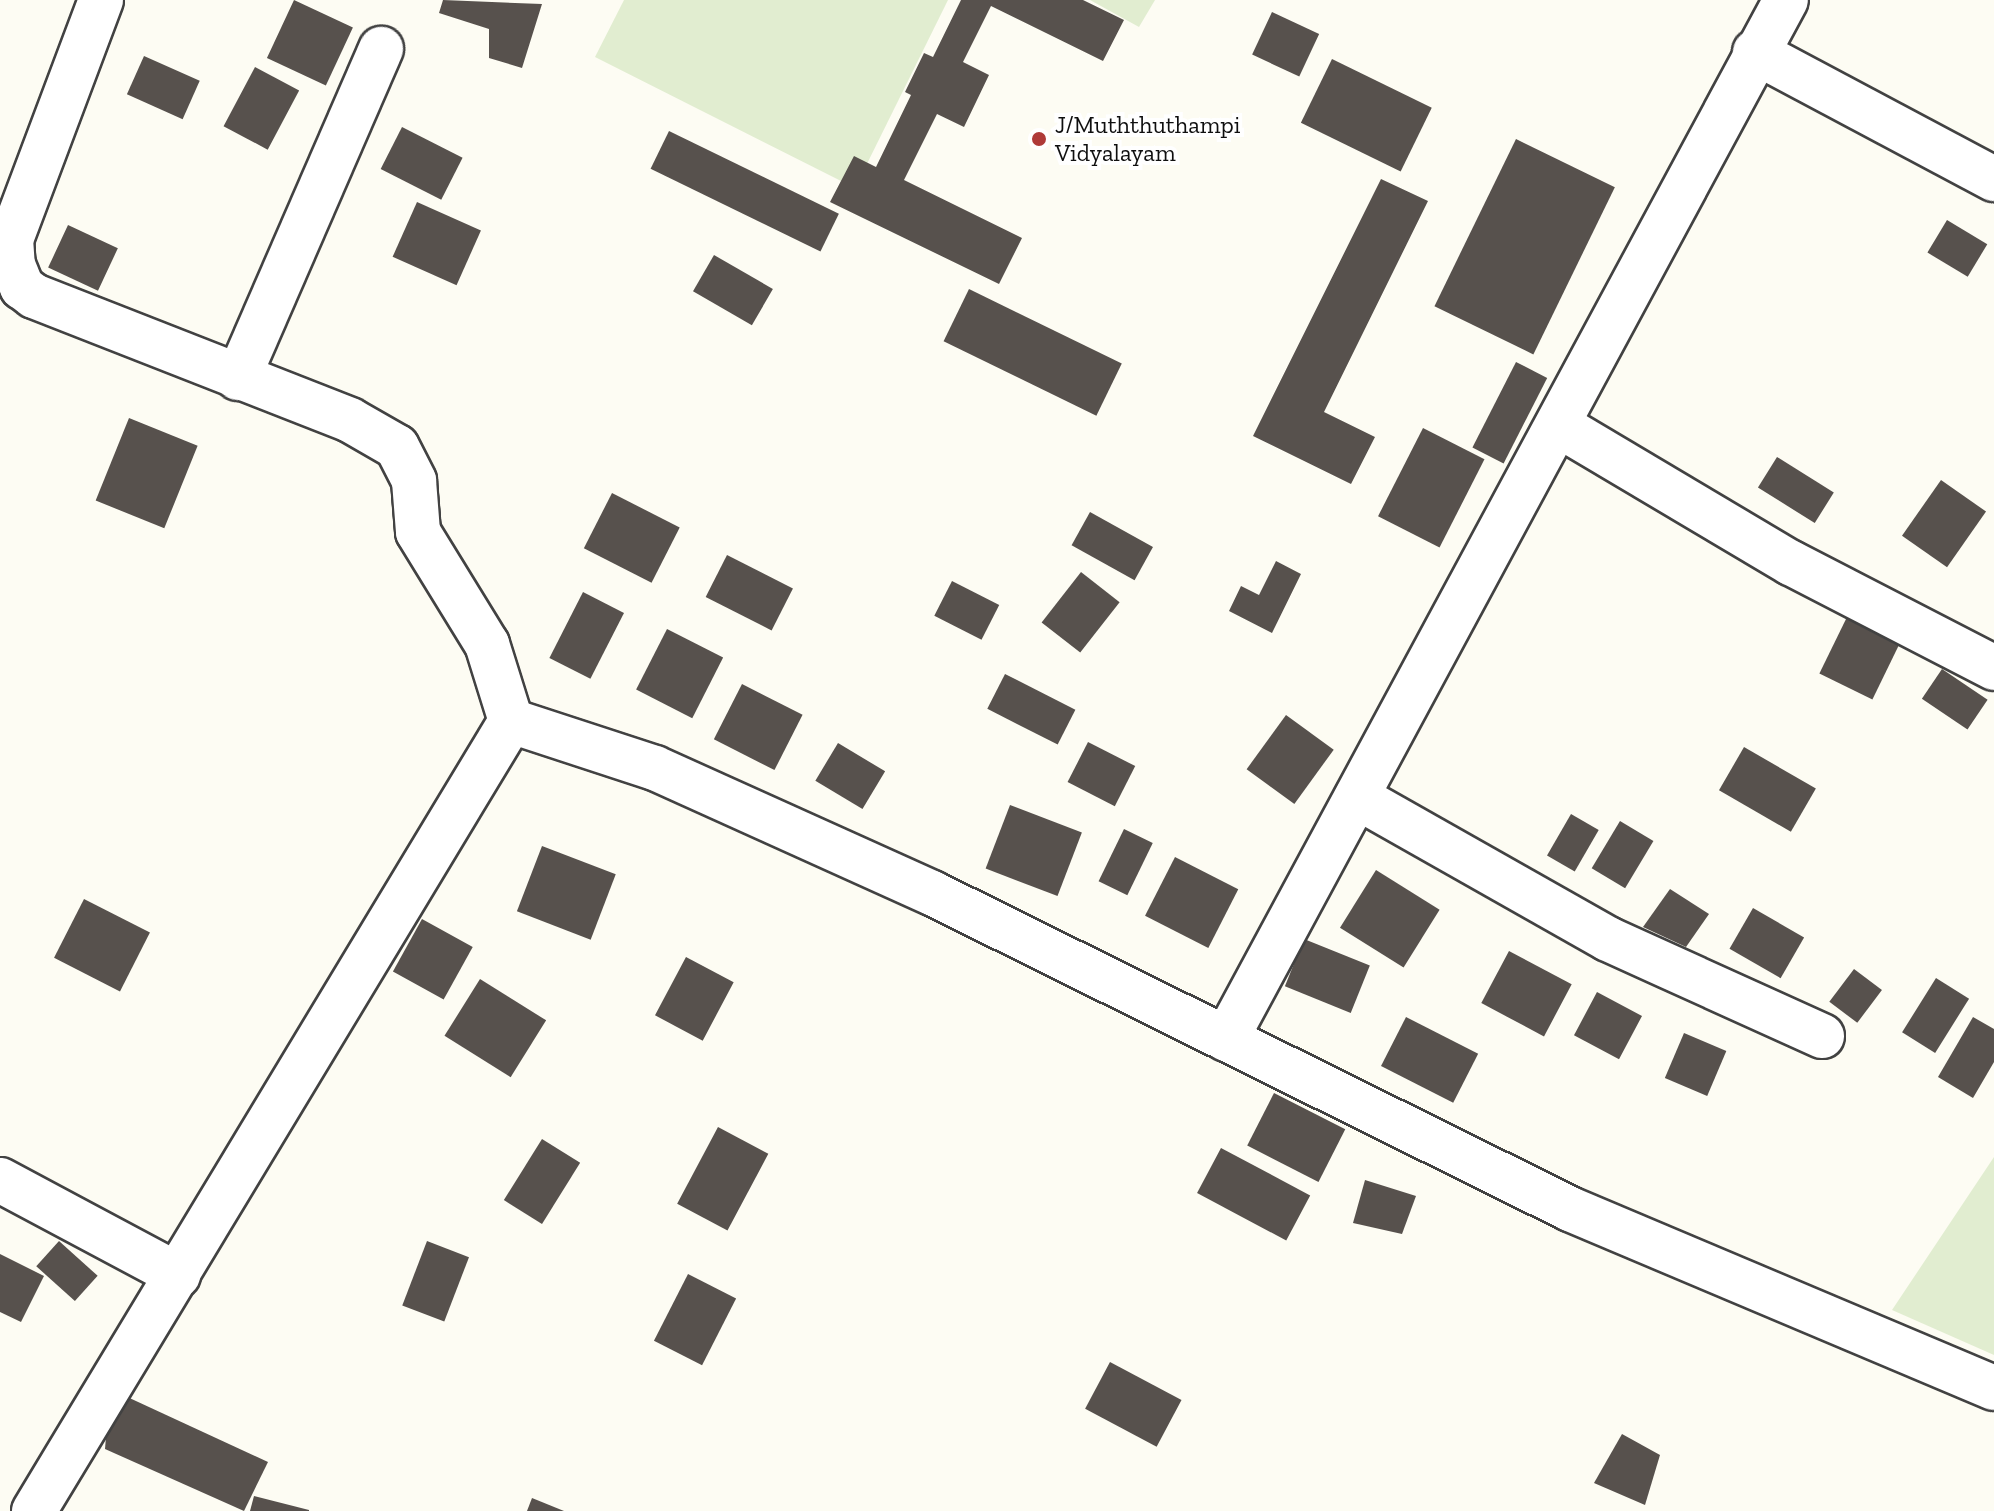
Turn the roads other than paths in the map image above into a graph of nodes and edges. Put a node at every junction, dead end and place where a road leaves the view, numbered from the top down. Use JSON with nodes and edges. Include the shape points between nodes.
{"nodes":[{"id":1,"x":101,"y":0,"type":"edge"},
{"id":2,"x":1786,"y":0,"type":"edge"},
{"id":3,"x":381,"y":49,"type":"dead end"},
{"id":4,"x":1755,"y":52,"type":"junction"},
{"id":5,"x":1994,"y":179,"type":"edge"},
{"id":6,"x":238,"y":378,"type":"junction"},
{"id":7,"x":1560,"y":426,"type":"junction"},
{"id":8,"x":1994,"y":668,"type":"edge"},
{"id":9,"x":511,"y":721,"type":"junction"},
{"id":10,"x":1357,"y":797,"type":"junction"},
{"id":11,"x":1822,"y":1036,"type":"dead end"},
{"id":12,"x":1226,"y":1039,"type":"junction"},
{"id":13,"x":0,"y":1180,"type":"edge"},
{"id":14,"x":178,"y":1275,"type":"junction"},
{"id":15,"x":1994,"y":1388,"type":"edge"},
{"id":16,"x":34,"y":1511,"type":"edge"}],
"edges":[{"from":1,"to":6,"type":"street","via":[[11,239],[13,265],[22,287],[34,296]]},
{"from":2,"to":4,"type":"street"},
{"from":3,"to":6,"type":"street"},
{"from":4,"to":5,"type":"street"},
{"from":4,"to":7,"type":"street"},
{"from":6,"to":9,"type":"street","via":[[350,420],[397,447],[414,481],[418,532],[487,644]]},
{"from":7,"to":8,"type":"street","via":[[1791,563]]},
{"from":7,"to":10,"type":"street"},
{"from":9,"to":12,"type":"street","via":[[655,768],[932,893]]},
{"from":9,"to":14,"type":"street"},
{"from":10,"to":11,"type":"street","via":[[1608,939]]},
{"from":10,"to":12,"type":"street"},
{"from":12,"to":15,"type":"street","via":[[1570,1209]]},
{"from":13,"to":14,"type":"street"},
{"from":14,"to":16,"type":"street"}]}
